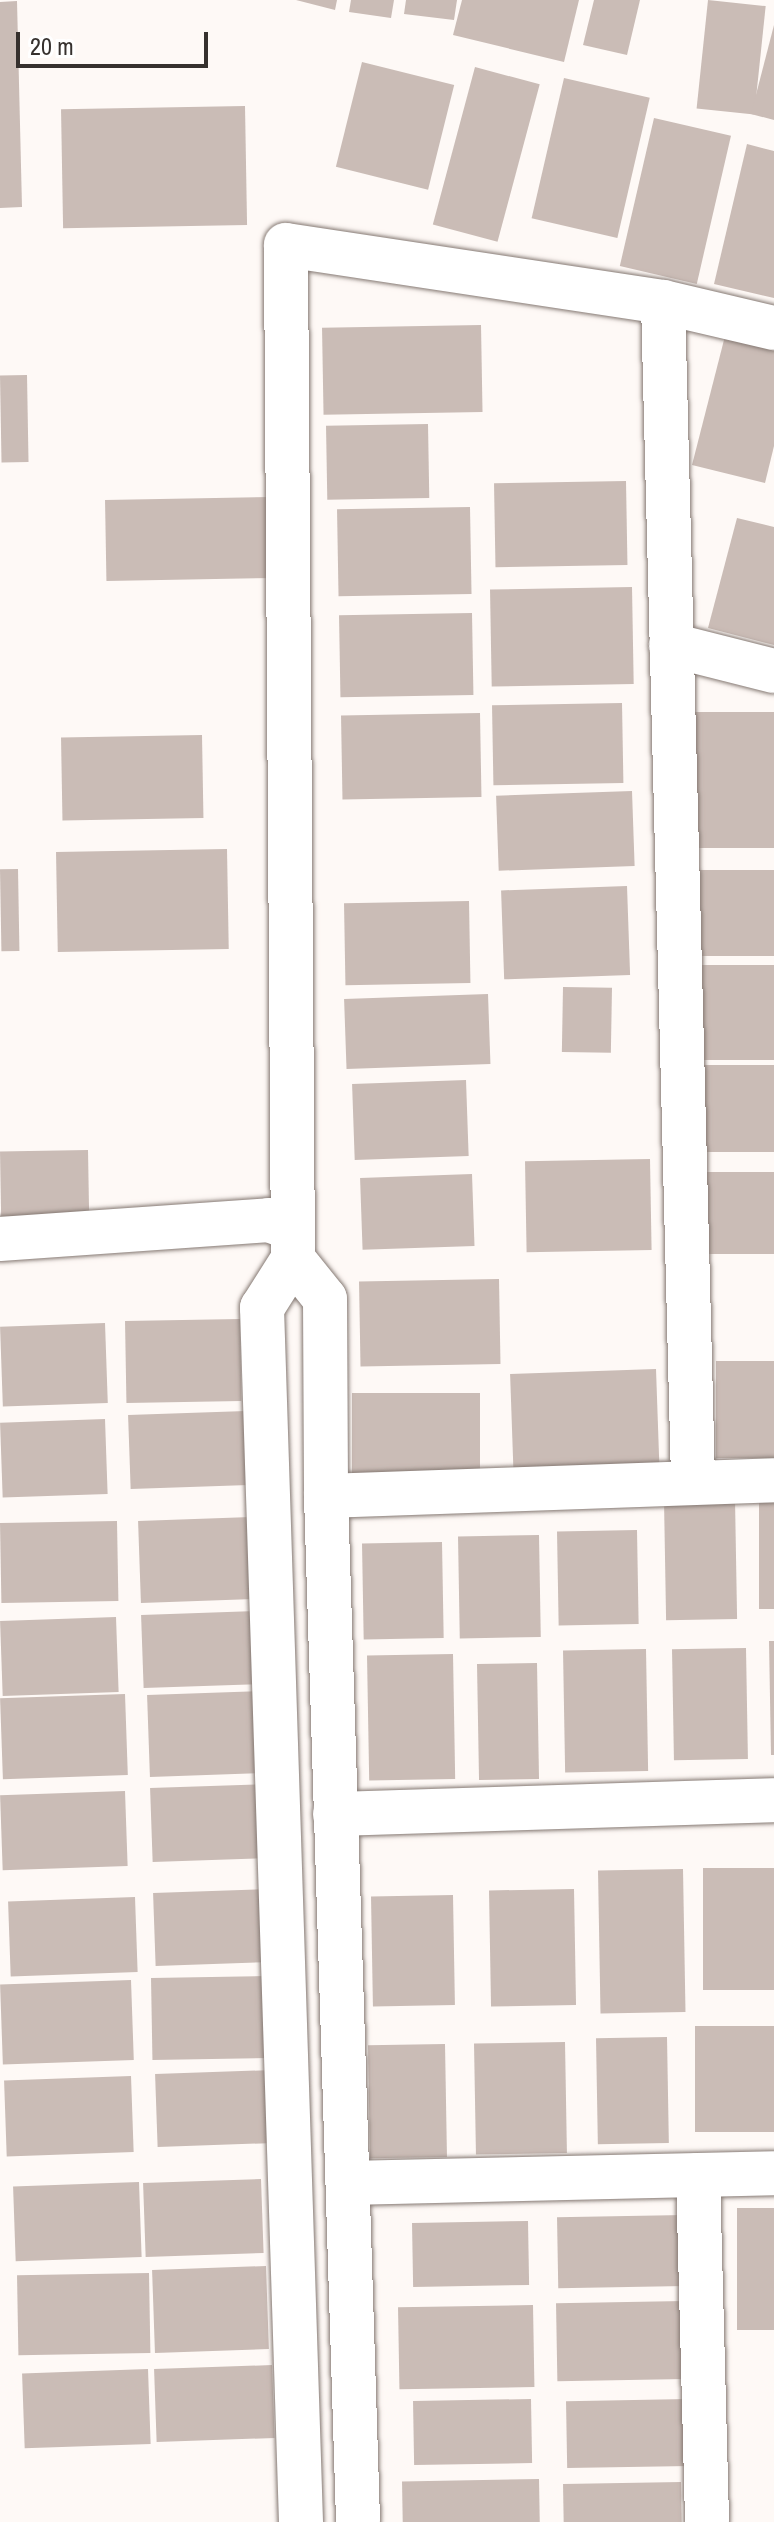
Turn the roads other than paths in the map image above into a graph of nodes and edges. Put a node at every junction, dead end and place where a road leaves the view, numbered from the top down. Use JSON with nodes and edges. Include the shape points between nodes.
{"nodes":[{"id":1,"x":663,"y":302,"type":"junction"},
{"id":2,"x":774,"y":328,"type":"edge"},
{"id":3,"x":671,"y":645,"type":"junction"},
{"id":4,"x":774,"y":671,"type":"edge"},
{"id":5,"x":0,"y":1239,"type":"edge"},
{"id":6,"x":293,"y":1244,"type":"junction"},
{"id":7,"x":774,"y":1480,"type":"edge"},
{"id":8,"x":693,"y":1483,"type":"junction"},
{"id":9,"x":326,"y":1496,"type":"junction"},
{"id":10,"x":774,"y":1800,"type":"edge"},
{"id":11,"x":335,"y":1814,"type":"junction"},
{"id":12,"x":774,"y":2173,"type":"edge"},
{"id":13,"x":698,"y":2175,"type":"junction"},
{"id":14,"x":348,"y":2183,"type":"junction"},
{"id":15,"x":301,"y":2522,"type":"edge"},
{"id":16,"x":358,"y":2522,"type":"edge"},
{"id":17,"x":707,"y":2522,"type":"edge"}],
"edges":[{"from":1,"to":2,"type":"street"},
{"from":1,"to":3,"type":"street"},
{"from":1,"to":6,"type":"street","via":[[286,245]]},
{"from":3,"to":4,"type":"street"},
{"from":3,"to":8,"type":"street"},
{"from":5,"to":6,"type":"street","via":[[269,1220]]},
{"from":6,"to":9,"type":"street","via":[[325,1299]]},
{"from":6,"to":15,"type":"street","via":[[262,1308]]},
{"from":7,"to":8,"type":"street"},
{"from":8,"to":9,"type":"street"},
{"from":9,"to":11,"type":"street"},
{"from":10,"to":11,"type":"street"},
{"from":11,"to":14,"type":"street"},
{"from":12,"to":13,"type":"street"},
{"from":13,"to":14,"type":"street"},
{"from":13,"to":17,"type":"street"},
{"from":14,"to":16,"type":"street"}]}
